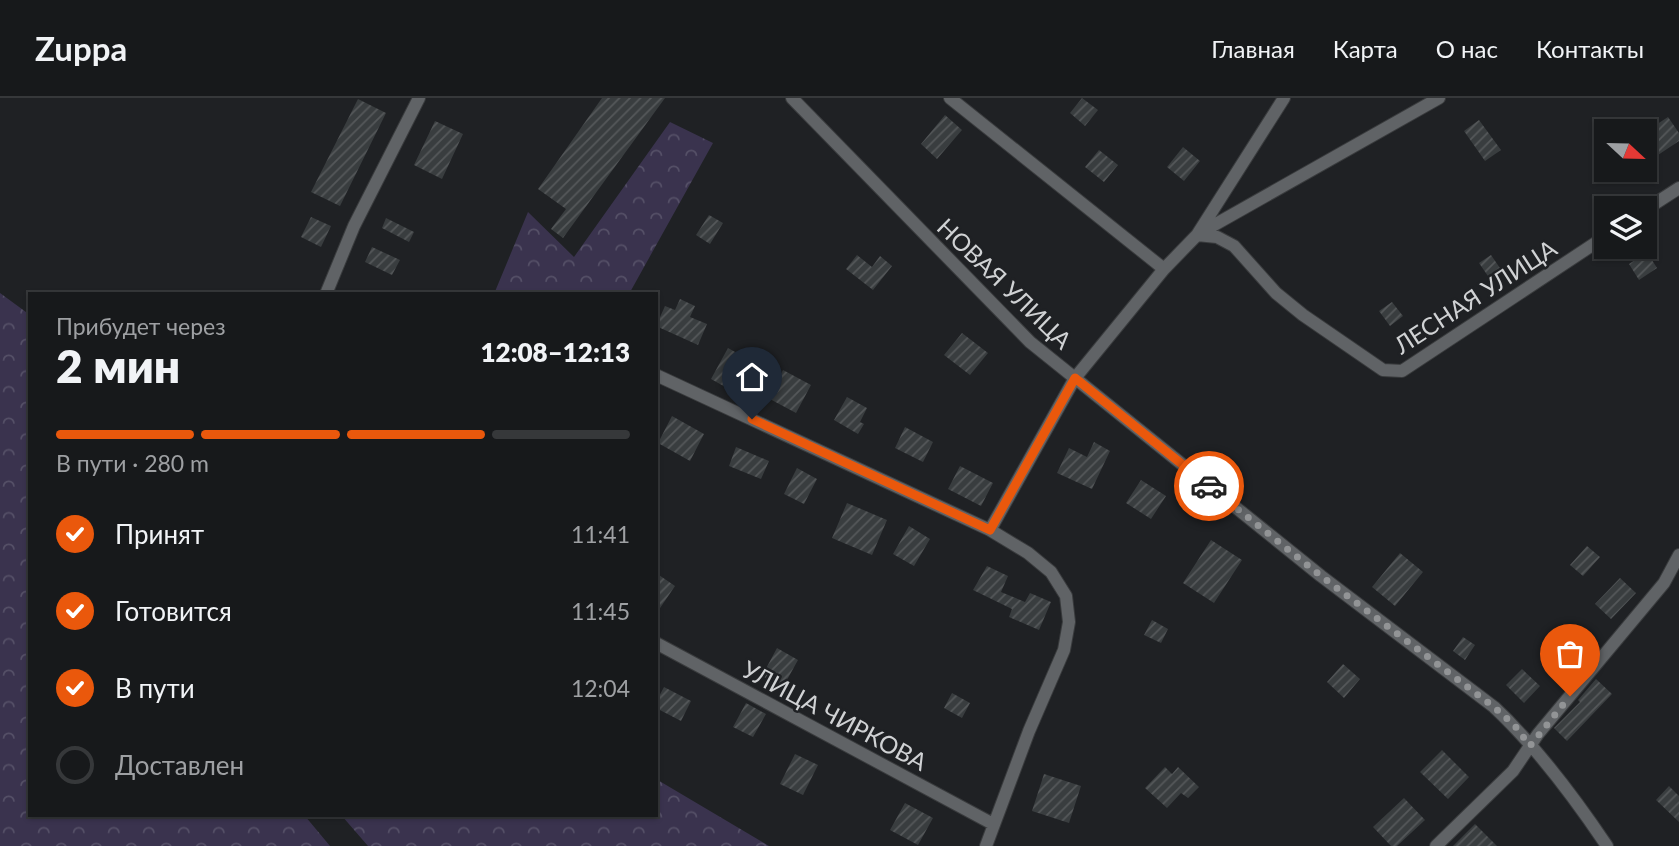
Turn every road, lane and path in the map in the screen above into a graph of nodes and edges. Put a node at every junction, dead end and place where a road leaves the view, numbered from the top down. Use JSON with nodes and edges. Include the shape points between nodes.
{"nodes":[{"id":1,"x":419,"y":98,"type":"edge"},
{"id":2,"x":792,"y":98,"type":"edge"},
{"id":3,"x":950,"y":98,"type":"edge"},
{"id":4,"x":1284,"y":98,"type":"edge"},
{"id":5,"x":1439,"y":98,"type":"edge"},
{"id":6,"x":1679,"y":188,"type":"edge"},
{"id":7,"x":1657,"y":203,"type":"edge"},
{"id":8,"x":1197,"y":235,"type":"junction"},
{"id":9,"x":1594,"y":244,"type":"edge"},
{"id":10,"x":1164,"y":269,"type":"junction"},
{"id":11,"x":327,"y":292,"type":"edge"},
{"id":12,"x":658,"y":376,"type":"edge"},
{"id":13,"x":1075,"y":378,"type":"junction"},
{"id":14,"x":990,"y":530,"type":"junction"},
{"id":15,"x":1679,"y":555,"type":"edge"},
{"id":16,"x":658,"y":644,"type":"edge"},
{"id":17,"x":1530,"y":746,"type":"junction"},
{"id":18,"x":993,"y":824,"type":"junction"},
{"id":19,"x":986,"y":846,"type":"edge"},
{"id":20,"x":1436,"y":846,"type":"edge"},
{"id":21,"x":1607,"y":846,"type":"edge"}],
"edges":[{"from":1,"to":11,"type":"street","via":[[354,226]]},
{"from":2,"to":13,"type":"street","name":"НОВАЯ УЛИЦА","via":[[1030,342]]},
{"from":3,"to":10,"type":"street"},
{"from":4,"to":8,"type":"street"},
{"from":5,"to":8,"type":"street"},
{"from":6,"to":7,"type":"street"},
{"from":8,"to":9,"type":"street","name":"ЛЕСНАЯ УЛИЦА","via":[[1217,237],[1234,246],[1276,293],[1303,315],[1383,370],[1402,371]]},
{"from":8,"to":10,"type":"street"},
{"from":10,"to":13,"type":"street"},
{"from":12,"to":14,"type":"street"},
{"from":13,"to":14,"type":"street"},
{"from":13,"to":17,"type":"street","name":"НОВАЯ УЛИЦА","via":[[1321,576],[1494,707]]},
{"from":14,"to":18,"type":"street","via":[[1051,572],[1066,596],[1069,622],[1064,650]]},
{"from":15,"to":17,"type":"street","via":[[1664,583]]},
{"from":16,"to":18,"type":"street","name":"УЛИЦА ЧИРКОВА"},
{"from":17,"to":20,"type":"street","via":[[1504,779]]},
{"from":17,"to":21,"type":"street","name":"НОВАЯ УЛИЦА"},
{"from":18,"to":19,"type":"street"}]}
